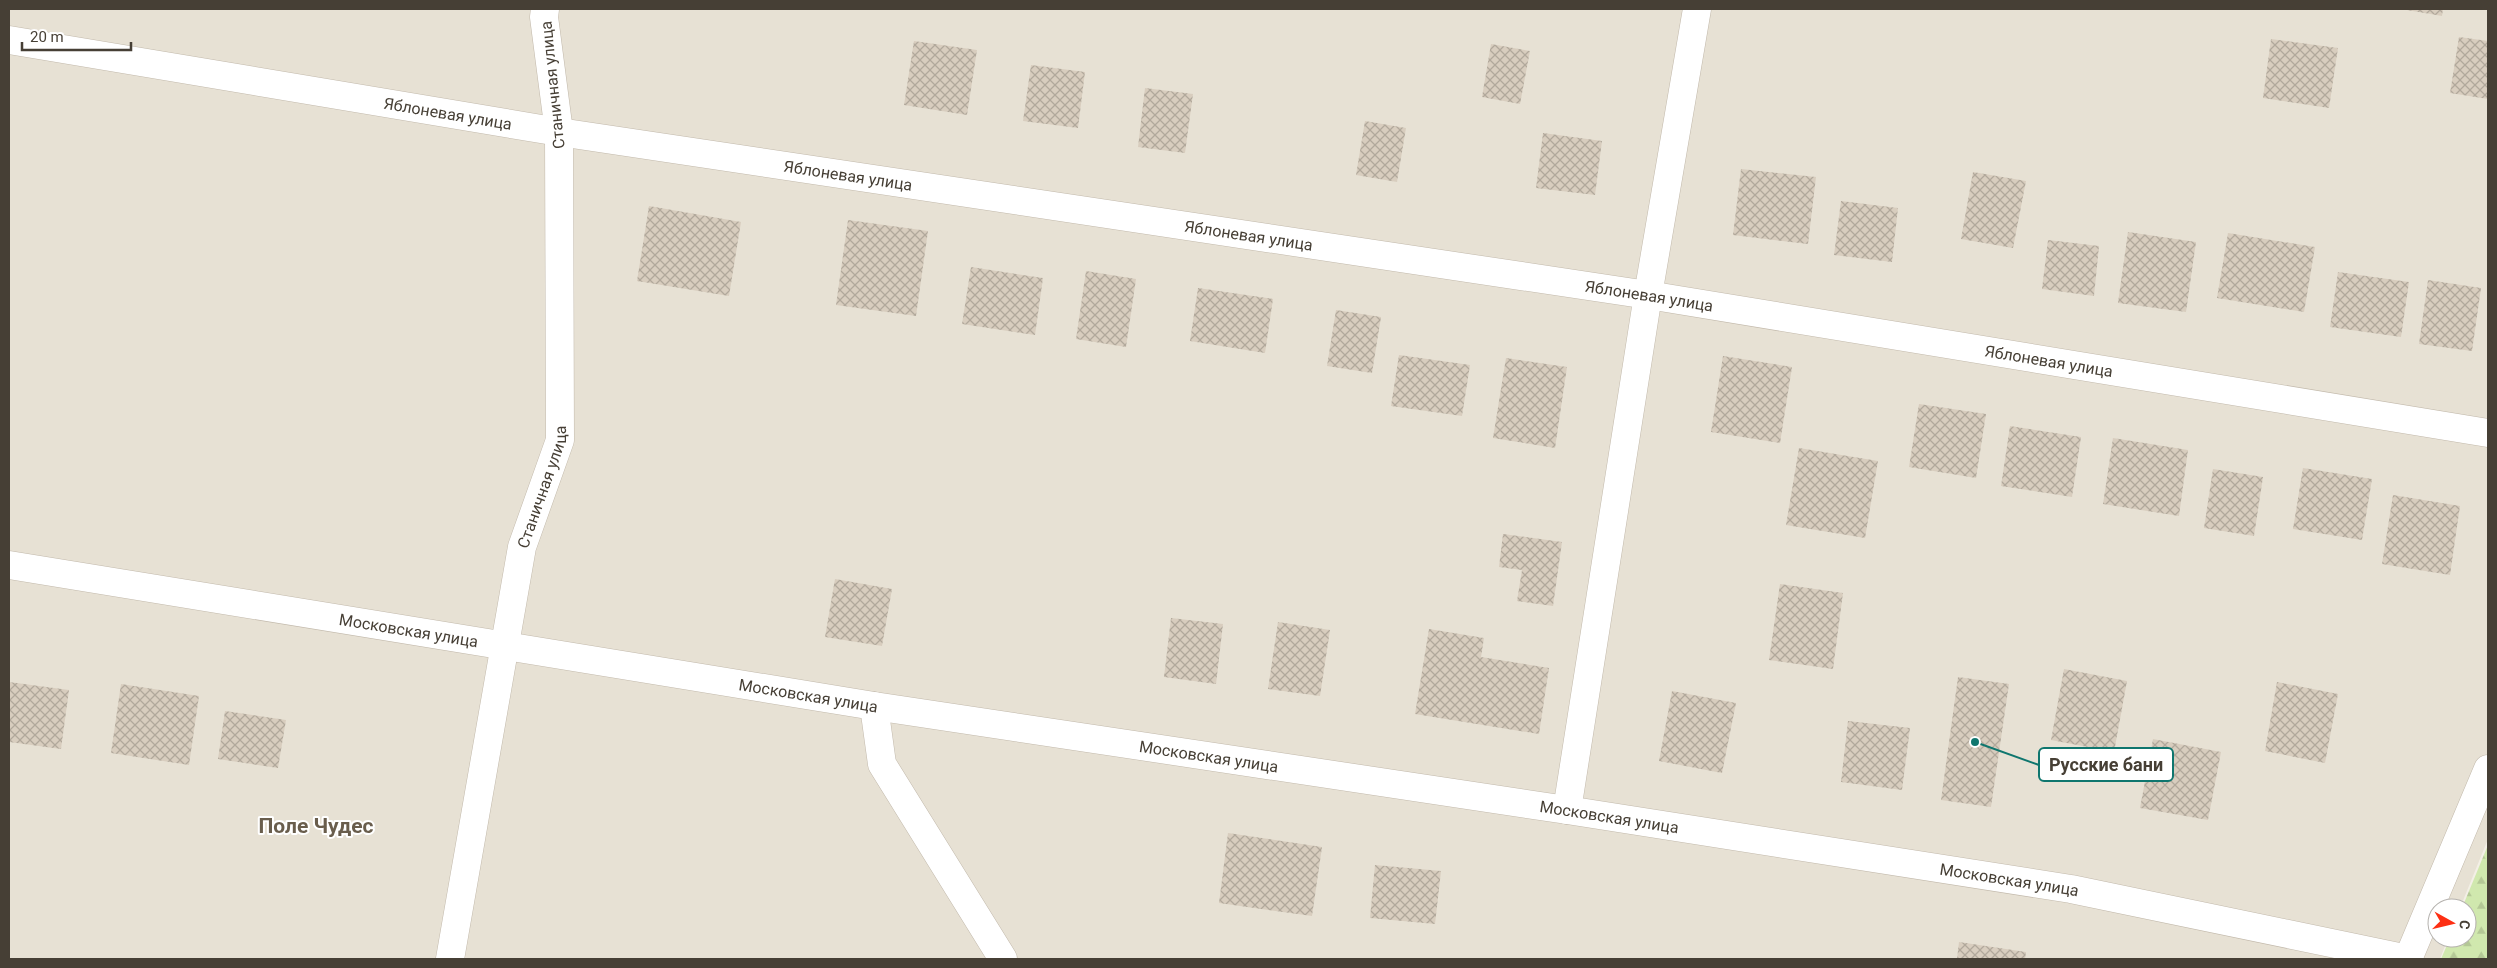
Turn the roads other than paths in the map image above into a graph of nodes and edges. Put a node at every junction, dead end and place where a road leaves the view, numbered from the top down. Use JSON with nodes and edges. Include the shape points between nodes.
{"nodes":[{"id":1,"x":545,"y":9,"type":"edge"},
{"id":2,"x":1696,"y":9,"type":"edge"},
{"id":3,"x":9,"y":40,"type":"edge"},
{"id":4,"x":559,"y":132,"type":"junction"},
{"id":5,"x":1648,"y":295,"type":"junction"},
{"id":6,"x":2488,"y":432,"type":"edge"},
{"id":7,"x":9,"y":565,"type":"edge"},
{"id":8,"x":506,"y":646,"type":"junction"},
{"id":9,"x":874,"y":706,"type":"junction"},
{"id":10,"x":2488,"y":769,"type":"edge"},
{"id":11,"x":1567,"y":810,"type":"junction"},
{"id":12,"x":450,"y":959,"type":"edge"},
{"id":13,"x":1003,"y":959,"type":"edge"},
{"id":14,"x":2408,"y":959,"type":"edge"}],
"edges":[{"from":1,"to":4,"type":"street","name":"Станичная улица"},
{"from":2,"to":5,"type":"street"},
{"from":3,"to":4,"type":"street","name":"Яблоневая улица"},
{"from":4,"to":5,"type":"street","name":"Яблоневая улица"},
{"from":4,"to":8,"type":"street","name":"Станичная улица","via":[[560,440],[522,547]]},
{"from":5,"to":6,"type":"street","name":"Яблоневая улица"},
{"from":5,"to":11,"type":"street"},
{"from":7,"to":8,"type":"street","name":"Московская улица"},
{"from":8,"to":9,"type":"street","name":"Московская улица"},
{"from":8,"to":12,"type":"street","name":"Станичная улица"},
{"from":9,"to":11,"type":"street","name":"Московская улица"},
{"from":9,"to":13,"type":"street","via":[[882,764]]},
{"from":10,"to":14,"type":"street"},
{"from":11,"to":14,"type":"street","name":"Московская улица","via":[[2071,889]]}]}
